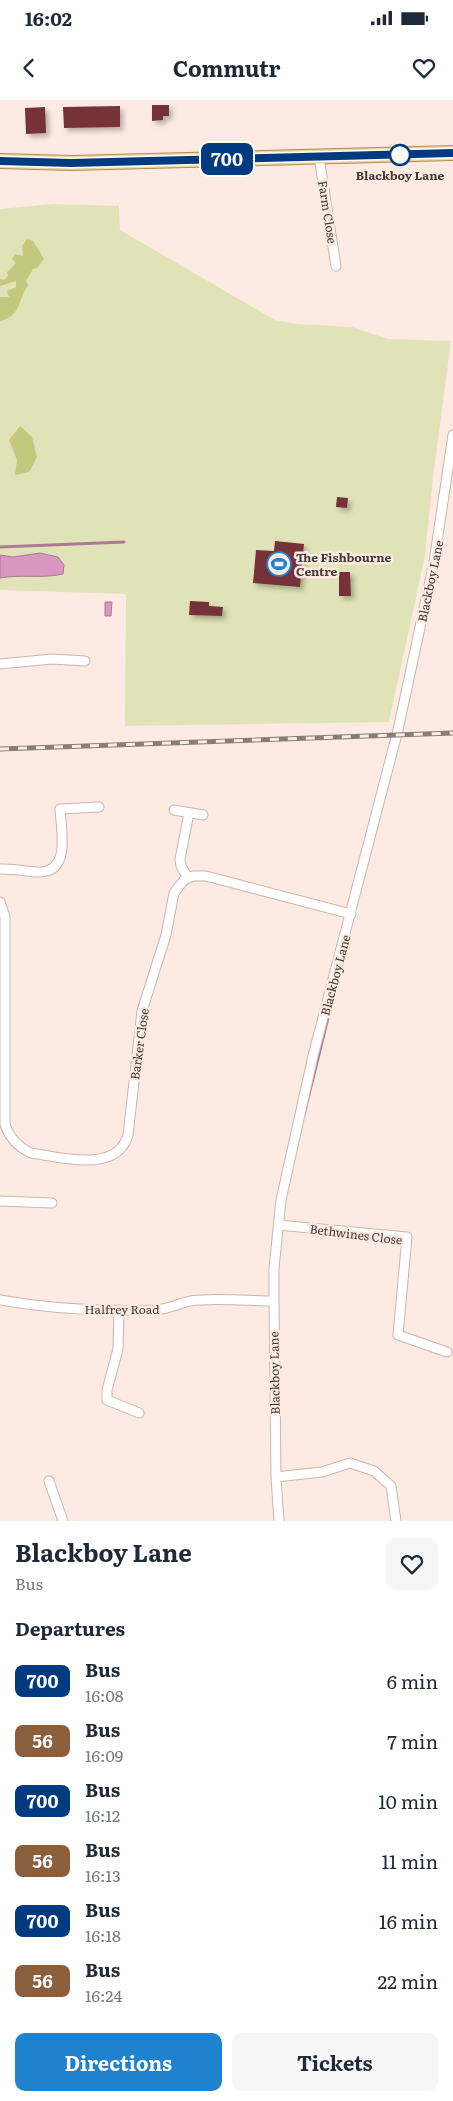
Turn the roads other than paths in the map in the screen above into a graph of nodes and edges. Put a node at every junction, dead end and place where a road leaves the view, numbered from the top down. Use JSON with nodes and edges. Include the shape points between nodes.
{"nodes":[{"id":1,"x":453,"y":153,"type":"edge"},
{"id":2,"x":319,"y":157,"type":"junction"},
{"id":3,"x":0,"y":161,"type":"edge"},
{"id":4,"x":336,"y":266,"type":"dead end"},
{"id":5,"x":453,"y":435,"type":"edge"},
{"id":6,"x":85,"y":661,"type":"dead end"},
{"id":7,"x":0,"y":664,"type":"edge"},
{"id":8,"x":99,"y":807,"type":"dead end"},
{"id":9,"x":174,"y":810,"type":"dead end"},
{"id":10,"x":189,"y":813,"type":"junction"},
{"id":11,"x":203,"y":815,"type":"dead end"},
{"id":12,"x":0,"y":869,"type":"edge"},
{"id":13,"x":188,"y":878,"type":"junction"},
{"id":14,"x":0,"y":902,"type":"edge"},
{"id":15,"x":352,"y":914,"type":"junction"},
{"id":16,"x":0,"y":1201,"type":"edge"},
{"id":17,"x":52,"y":1203,"type":"dead end"},
{"id":18,"x":278,"y":1225,"type":"junction"},
{"id":19,"x":0,"y":1300,"type":"edge"},
{"id":20,"x":274,"y":1301,"type":"junction"},
{"id":21,"x":119,"y":1310,"type":"junction"},
{"id":22,"x":447,"y":1352,"type":"dead end"},
{"id":23,"x":139,"y":1413,"type":"dead end"},
{"id":24,"x":276,"y":1478,"type":"junction"},
{"id":25,"x":49,"y":1481,"type":"dead end"},
{"id":26,"x":63,"y":1521,"type":"edge"},
{"id":27,"x":279,"y":1521,"type":"edge"},
{"id":28,"x":396,"y":1521,"type":"edge"}],
"edges":[{"from":1,"to":2,"type":"main road"},
{"from":2,"to":3,"type":"main road","via":[[71,163]]},
{"from":2,"to":4,"type":"street","name":"Farm Close"},
{"from":5,"to":15,"type":"street","name":"Blackboy Lane","via":[[434,562],[397,735]]},
{"from":6,"to":7,"type":"street","via":[[52,659]]},
{"from":8,"to":12,"type":"street","via":[[60,809],[61,857],[58,864],[49,870]]},
{"from":9,"to":10,"type":"street"},
{"from":10,"to":11,"type":"street"},
{"from":10,"to":13,"type":"street","via":[[180,859]]},
{"from":13,"to":14,"type":"street","name":"Barker Close","via":[[174,893],[166,935],[142,1012],[128,1135],[115,1155],[99,1161],[30,1153],[8,1134],[5,1124],[5,917]]},
{"from":13,"to":15,"type":"street","via":[[206,876]]},
{"from":15,"to":18,"type":"street","name":"Blackboy Lane","via":[[301,1108]]},
{"from":16,"to":17,"type":"street"},
{"from":18,"to":20,"type":"street","name":"Blackboy Lane"},
{"from":18,"to":22,"type":"street","name":"Bethwines Close","via":[[407,1238],[398,1335]]},
{"from":19,"to":21,"type":"street","name":"Halfrey Road","via":[[43,1308]]},
{"from":20,"to":21,"type":"street","name":"Halfrey Road","via":[[198,1301],[164,1309]]},
{"from":20,"to":24,"type":"street","name":"Blackboy Lane"},
{"from":21,"to":23,"type":"street","via":[[118,1349],[106,1400]]},
{"from":24,"to":27,"type":"street","name":"Blackboy Lane"},
{"from":24,"to":28,"type":"street","via":[[322,1472],[350,1464],[374,1471],[391,1486]]},
{"from":25,"to":26,"type":"street"}]}
